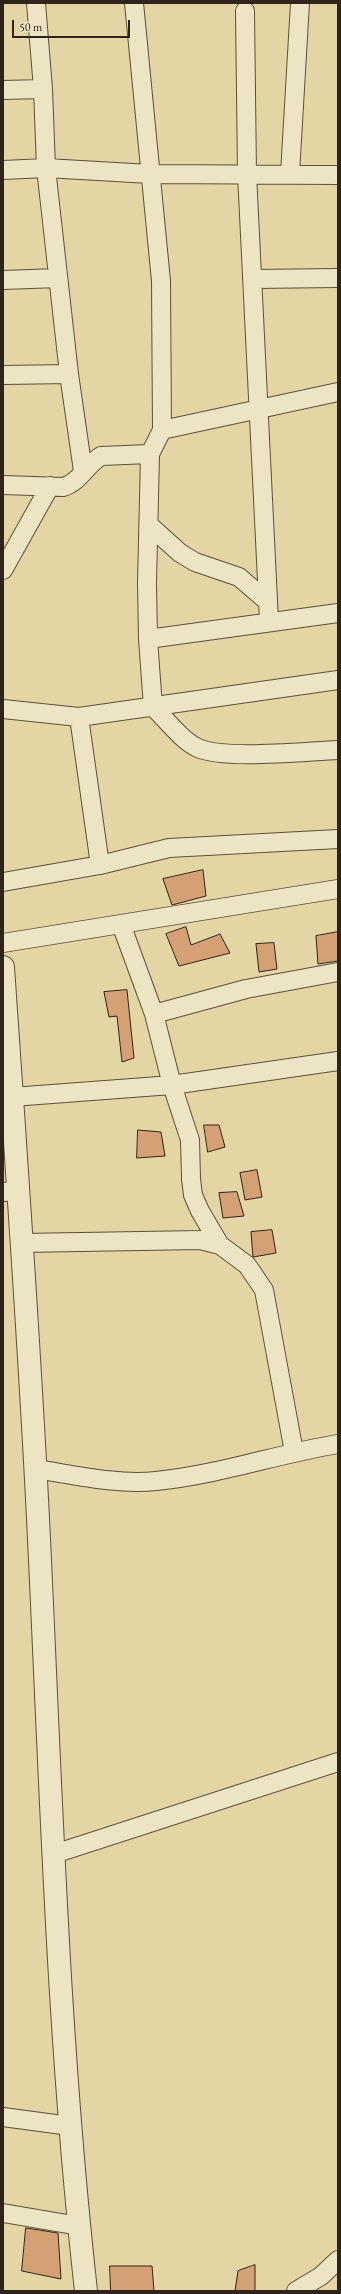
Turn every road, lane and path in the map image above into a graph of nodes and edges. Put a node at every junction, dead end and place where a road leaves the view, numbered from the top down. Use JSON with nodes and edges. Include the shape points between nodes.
{"nodes":[{"id":1,"x":36,"y":3,"type":"edge"},
{"id":2,"x":134,"y":3,"type":"edge"},
{"id":3,"x":300,"y":3,"type":"edge"},
{"id":4,"x":245,"y":11,"type":"dead end"},
{"id":5,"x":43,"y":89,"type":"junction"},
{"id":6,"x":3,"y":90,"type":"edge"},
{"id":7,"x":46,"y":168,"type":"junction"},
{"id":8,"x":3,"y":170,"type":"edge"},
{"id":9,"x":150,"y":174,"type":"junction"},
{"id":10,"x":248,"y":174,"type":"junction"},
{"id":11,"x":290,"y":174,"type":"junction"},
{"id":12,"x":338,"y":175,"type":"edge"},
{"id":13,"x":58,"y":278,"type":"junction"},
{"id":14,"x":338,"y":278,"type":"edge"},
{"id":15,"x":253,"y":279,"type":"junction"},
{"id":16,"x":3,"y":280,"type":"edge"},
{"id":17,"x":69,"y":374,"type":"junction"},
{"id":18,"x":3,"y":375,"type":"edge"},
{"id":19,"x":338,"y":392,"type":"edge"},
{"id":20,"x":258,"y":408,"type":"junction"},
{"id":21,"x":162,"y":430,"type":"junction"},
{"id":22,"x":150,"y":454,"type":"junction"},
{"id":23,"x":83,"y":472,"type":"junction"},
{"id":24,"x":3,"y":485,"type":"edge"},
{"id":25,"x":50,"y":486,"type":"junction"},
{"id":26,"x":149,"y":524,"type":"junction"},
{"id":27,"x":3,"y":570,"type":"edge"},
{"id":28,"x":268,"y":602,"type":"junction"},
{"id":29,"x":338,"y":613,"type":"edge"},
{"id":30,"x":269,"y":621,"type":"junction"},
{"id":31,"x":148,"y":639,"type":"junction"},
{"id":32,"x":338,"y":680,"type":"edge"},
{"id":33,"x":153,"y":707,"type":"junction"},
{"id":34,"x":3,"y":709,"type":"edge"},
{"id":35,"x":79,"y":717,"type":"junction"},
{"id":36,"x":338,"y":750,"type":"edge"},
{"id":37,"x":338,"y":840,"type":"edge"},
{"id":38,"x":100,"y":864,"type":"junction"},
{"id":39,"x":3,"y":882,"type":"edge"},
{"id":40,"x":338,"y":889,"type":"edge"},
{"id":41,"x":121,"y":924,"type":"junction"},
{"id":42,"x":3,"y":943,"type":"edge"},
{"id":43,"x":3,"y":967,"type":"edge"},
{"id":44,"x":338,"y":972,"type":"edge"},
{"id":45,"x":4,"y":1008,"type":"edge"},
{"id":46,"x":154,"y":1014,"type":"junction"},
{"id":47,"x":338,"y":1061,"type":"edge"},
{"id":48,"x":172,"y":1085,"type":"junction"},
{"id":49,"x":12,"y":1097,"type":"junction"},
{"id":50,"x":10,"y":1191,"type":"edge"},
{"id":51,"x":22,"y":1243,"type":"junction"},
{"id":52,"x":220,"y":1245,"type":"junction"},
{"id":53,"x":338,"y":1444,"type":"edge"},
{"id":54,"x":294,"y":1452,"type":"junction"},
{"id":55,"x":36,"y":1469,"type":"junction"},
{"id":56,"x":338,"y":1762,"type":"edge"},
{"id":57,"x":54,"y":1854,"type":"junction"},
{"id":58,"x":3,"y":2117,"type":"edge"},
{"id":59,"x":70,"y":2126,"type":"junction"},
{"id":60,"x":3,"y":2213,"type":"edge"},
{"id":61,"x":79,"y":2226,"type":"junction"},
{"id":62,"x":338,"y":2260,"type":"edge"},
{"id":63,"x":86,"y":2291,"type":"edge"},
{"id":64,"x":296,"y":2291,"type":"edge"}],
"edges":[{"from":1,"to":5,"type":"street"},
{"from":2,"to":9,"type":"street"},
{"from":3,"to":11,"type":"street"},
{"from":4,"to":10,"type":"street"},
{"from":5,"to":6,"type":"street"},
{"from":5,"to":7,"type":"street"},
{"from":7,"to":8,"type":"street"},
{"from":7,"to":9,"type":"street"},
{"from":7,"to":13,"type":"street"},
{"from":9,"to":10,"type":"street"},
{"from":9,"to":21,"type":"street","via":[[161,281]]},
{"from":10,"to":11,"type":"street"},
{"from":10,"to":15,"type":"street"},
{"from":11,"to":12,"type":"street"},
{"from":13,"to":16,"type":"street"},
{"from":13,"to":17,"type":"street"},
{"from":14,"to":15,"type":"street"},
{"from":15,"to":20,"type":"street"},
{"from":17,"to":18,"type":"street"},
{"from":17,"to":23,"type":"street"},
{"from":19,"to":20,"type":"street"},
{"from":20,"to":21,"type":"street"},
{"from":20,"to":28,"type":"street"},
{"from":21,"to":22,"type":"street"},
{"from":22,"to":23,"type":"street","via":[[101,456]]},
{"from":22,"to":26,"type":"street"},
{"from":23,"to":25,"type":"street","via":[[72,485],[63,488]]},
{"from":24,"to":25,"type":"street"},
{"from":25,"to":27,"type":"street"},
{"from":26,"to":28,"type":"street","via":[[180,553],[195,562],[239,577]]},
{"from":26,"to":31,"type":"street"},
{"from":28,"to":30,"type":"street"},
{"from":29,"to":30,"type":"street"},
{"from":30,"to":31,"type":"street"},
{"from":31,"to":33,"type":"street"},
{"from":32,"to":33,"type":"street"},
{"from":33,"to":35,"type":"street"},
{"from":33,"to":36,"type":"street","via":[[199,748],[242,754]]},
{"from":34,"to":35,"type":"street"},
{"from":35,"to":38,"type":"street"},
{"from":37,"to":38,"type":"street","via":[[169,848]]},
{"from":38,"to":39,"type":"street"},
{"from":40,"to":41,"type":"street"},
{"from":41,"to":42,"type":"street"},
{"from":41,"to":46,"type":"street"},
{"from":43,"to":45,"type":"street"},
{"from":44,"to":46,"type":"street","via":[[246,989]]},
{"from":45,"to":49,"type":"street"},
{"from":46,"to":48,"type":"street"},
{"from":47,"to":48,"type":"street"},
{"from":48,"to":49,"type":"street"},
{"from":48,"to":52,"type":"street","via":[[190,1140],[193,1195]]},
{"from":49,"to":50,"type":"street"},
{"from":50,"to":51,"type":"street"},
{"from":51,"to":52,"type":"street","via":[[200,1240]]},
{"from":51,"to":55,"type":"street"},
{"from":52,"to":54,"type":"street","via":[[247,1265],[264,1290]]},
{"from":53,"to":54,"type":"street"},
{"from":54,"to":55,"type":"street","via":[[156,1482],[117,1481]]},
{"from":55,"to":57,"type":"street"},
{"from":56,"to":57,"type":"street"},
{"from":57,"to":59,"type":"street"},
{"from":58,"to":59,"type":"street"},
{"from":59,"to":61,"type":"street"},
{"from":60,"to":61,"type":"street"},
{"from":61,"to":63,"type":"street"},
{"from":62,"to":64,"type":"street","via":[[321,2276]]}]}
